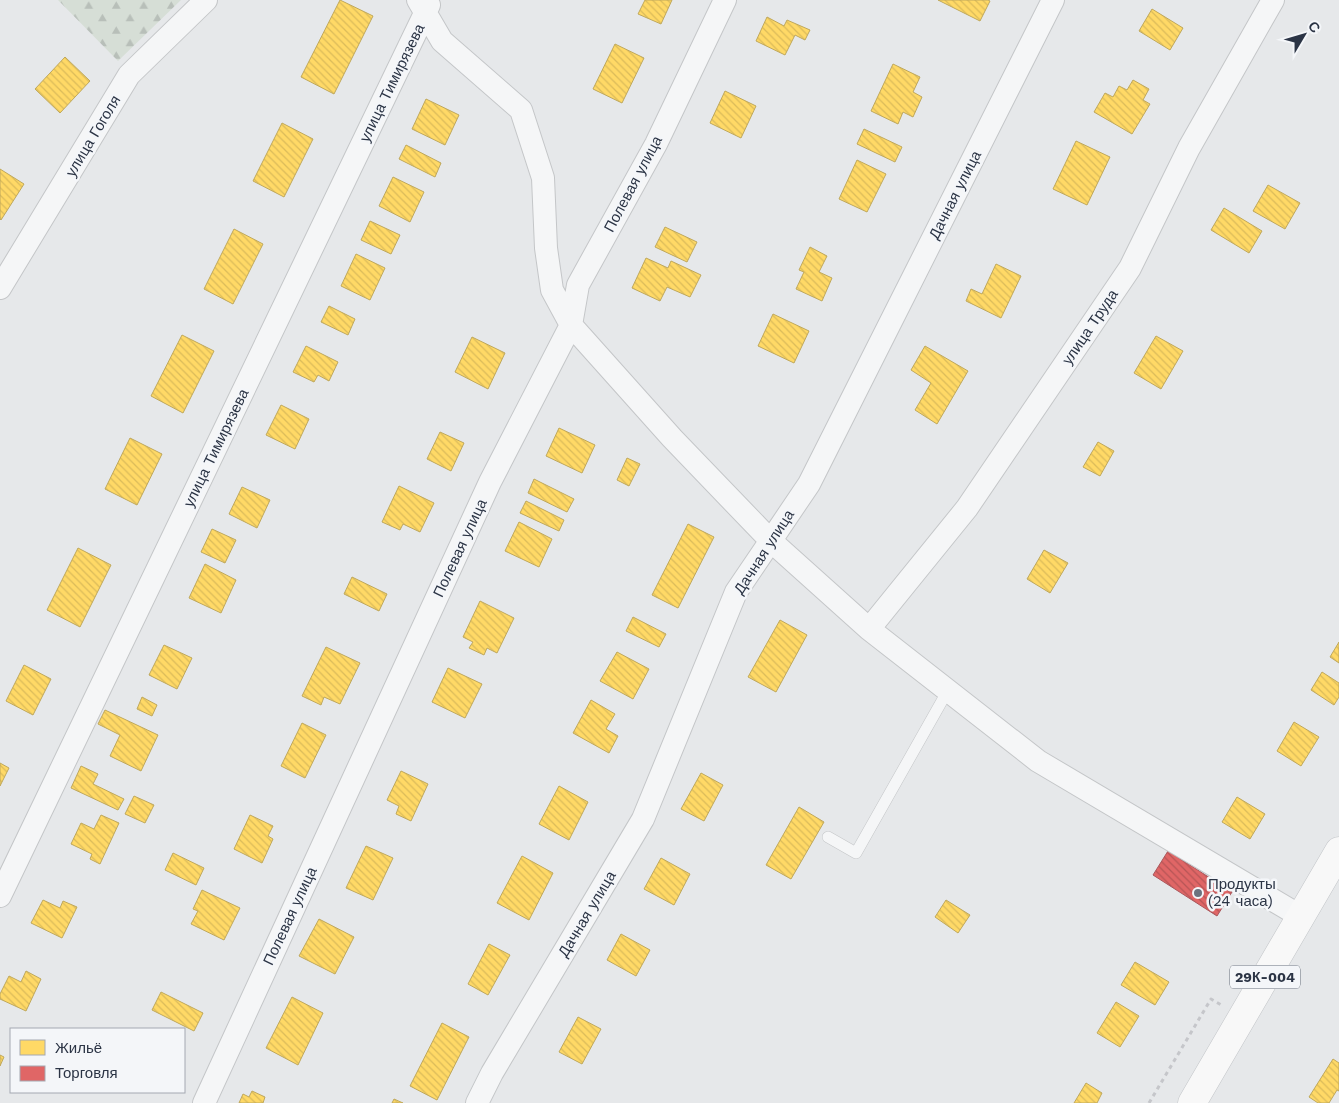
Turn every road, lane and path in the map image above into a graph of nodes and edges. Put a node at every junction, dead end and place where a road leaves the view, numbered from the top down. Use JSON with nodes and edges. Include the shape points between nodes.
{"nodes":[{"id":1,"x":206,"y":0,"type":"edge"},
{"id":2,"x":725,"y":0,"type":"edge"},
{"id":3,"x":1053,"y":0,"type":"edge"},
{"id":4,"x":1273,"y":0,"type":"edge"},
{"id":5,"x":425,"y":5,"type":"edge"},
{"id":6,"x":0,"y":288,"type":"edge"},
{"id":7,"x":571,"y":325,"type":"junction"},
{"id":8,"x":770,"y":541,"type":"junction"},
{"id":9,"x":869,"y":629,"type":"junction"},
{"id":10,"x":947,"y":692,"type":"junction"},
{"id":11,"x":828,"y":837,"type":"dead end"},
{"id":12,"x":1339,"y":851,"type":"edge"},
{"id":13,"x":0,"y":896,"type":"edge"},
{"id":14,"x":1300,"y":916,"type":"junction"},
{"id":15,"x":204,"y":1103,"type":"edge"},
{"id":16,"x":478,"y":1103,"type":"edge"},
{"id":17,"x":1192,"y":1103,"type":"edge"}],
"edges":[{"from":1,"to":6,"type":"street","name":"улица Гоголя","via":[[129,75]]},
{"from":2,"to":7,"type":"street","name":"Полевая улица","via":[[656,144],[578,285]]},
{"from":3,"to":8,"type":"street","name":"Дачная улица","via":[[809,484]]},
{"from":4,"to":9,"type":"street","name":"улица Труда","via":[[1189,148],[1130,268],[967,508]]},
{"from":5,"to":7,"type":"street","via":[[442,41],[521,110],[543,178],[546,248],[552,290]]},
{"from":5,"to":13,"type":"street","name":"улица Тимирязева"},
{"from":7,"to":8,"type":"street"},
{"from":7,"to":15,"type":"street","name":"Полевая улица","via":[[490,482]]},
{"from":8,"to":9,"type":"street"},
{"from":8,"to":16,"type":"street","name":"Дачная улица","via":[[736,592],[643,819],[492,1073]]},
{"from":9,"to":10,"type":"street"},
{"from":10,"to":11,"type":"lane","via":[[856,853]]},
{"from":10,"to":14,"type":"street","via":[[1038,761]]},
{"from":12,"to":14,"type":"main road","number":"29К-004"},
{"from":14,"to":17,"type":"main road","number":"29К-004"}]}
